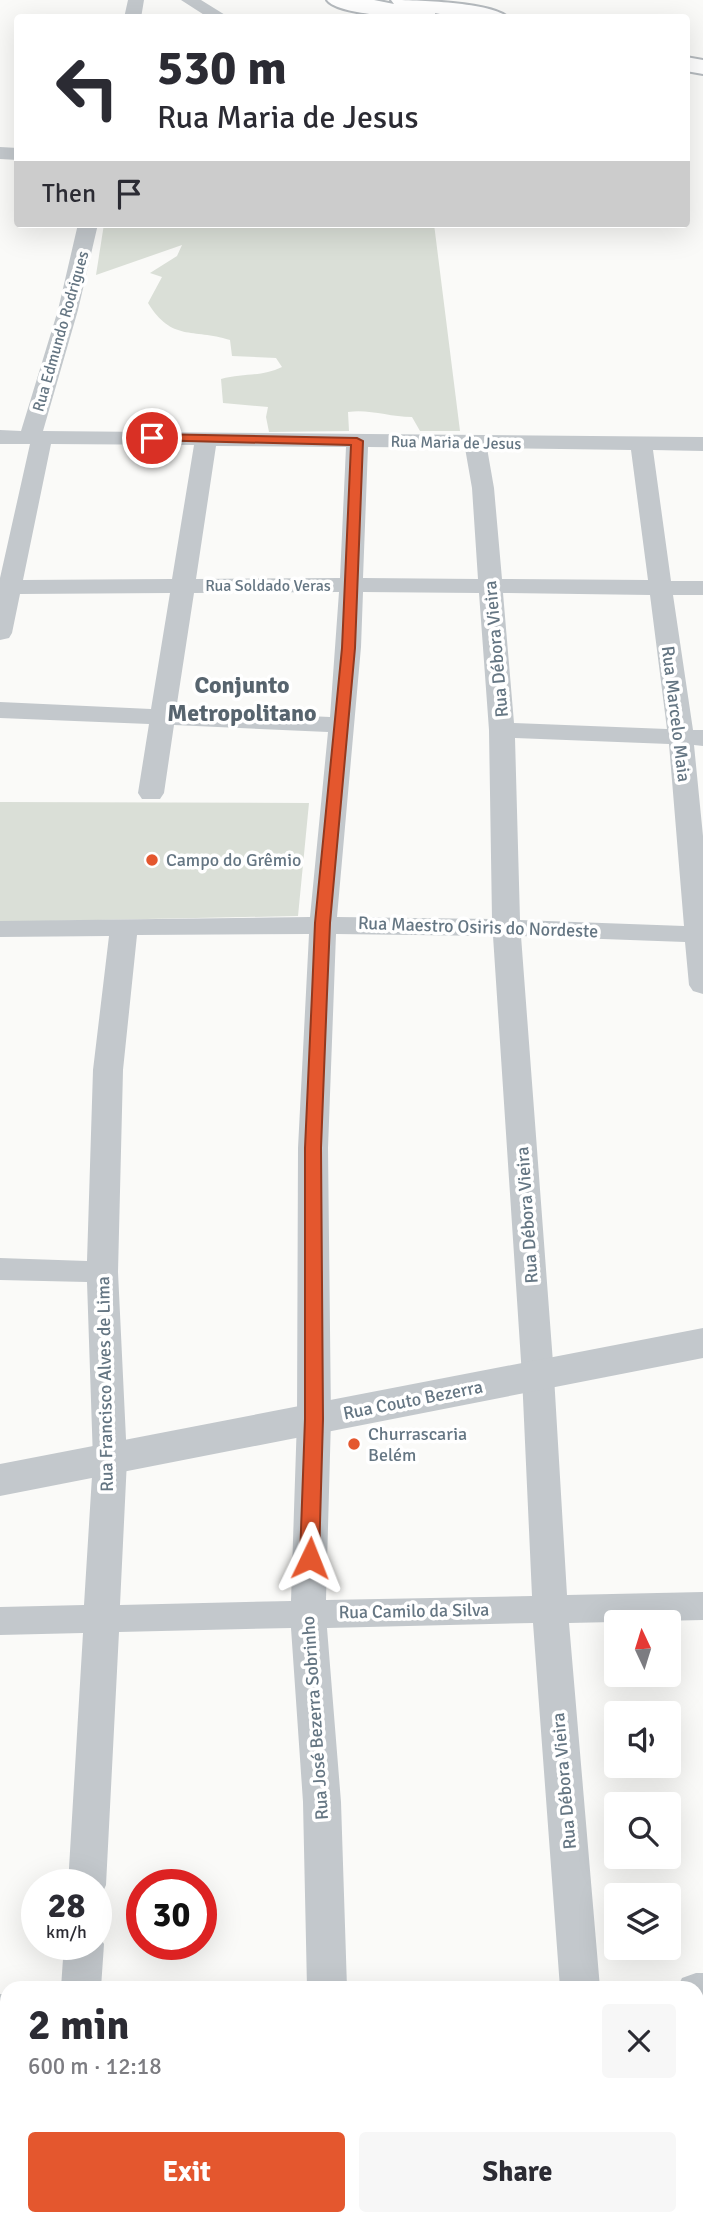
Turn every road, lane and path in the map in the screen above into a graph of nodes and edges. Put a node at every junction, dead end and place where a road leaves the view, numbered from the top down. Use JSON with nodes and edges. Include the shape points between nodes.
{"nodes":[{"id":1,"x":189,"y":0,"type":"edge"},
{"id":2,"x":338,"y":0,"type":"edge"},
{"id":3,"x":402,"y":0,"type":"edge"},
{"id":4,"x":215,"y":14,"type":"edge"},
{"id":5,"x":413,"y":14,"type":"edge"},
{"id":6,"x":476,"y":14,"type":"edge"},
{"id":7,"x":88,"y":228,"type":"edge"},
{"id":8,"x":0,"y":437,"type":"edge"},
{"id":9,"x":36,"y":437,"type":"junction"},
{"id":10,"x":206,"y":438,"type":"junction"},
{"id":11,"x":357,"y":441,"type":"junction"},
{"id":12,"x":475,"y":443,"type":"junction"},
{"id":13,"x":641,"y":443,"type":"junction"},
{"id":14,"x":703,"y":444,"type":"edge"},
{"id":15,"x":351,"y":585,"type":"junction"},
{"id":16,"x":182,"y":586,"type":"junction"},
{"id":17,"x":5,"y":587,"type":"edge"},
{"id":18,"x":492,"y":587,"type":"junction"},
{"id":19,"x":659,"y":588,"type":"junction"},
{"id":20,"x":703,"y":588,"type":"edge"},
{"id":21,"x":0,"y":633,"type":"edge"},
{"id":22,"x":0,"y":710,"type":"edge"},
{"id":23,"x":162,"y":717,"type":"junction"},
{"id":24,"x":342,"y":725,"type":"junction"},
{"id":25,"x":502,"y":730,"type":"junction"},
{"id":26,"x":692,"y":738,"type":"edge"},
{"id":27,"x":151,"y":793,"type":"dead end"},
{"id":28,"x":323,"y":923,"type":"junction"},
{"id":29,"x":506,"y":925,"type":"junction"},
{"id":30,"x":124,"y":926,"type":"junction"},
{"id":31,"x":0,"y":929,"type":"edge"},
{"id":32,"x":700,"y":935,"type":"edge"},
{"id":33,"x":703,"y":985,"type":"edge"},
{"id":34,"x":0,"y":1269,"type":"edge"},
{"id":35,"x":102,"y":1272,"type":"junction"},
{"id":36,"x":703,"y":1343,"type":"edge"},
{"id":37,"x":538,"y":1376,"type":"junction"},
{"id":38,"x":314,"y":1419,"type":"junction"},
{"id":39,"x":110,"y":1460,"type":"junction"},
{"id":40,"x":0,"y":1480,"type":"edge"},
{"id":41,"x":703,"y":1606,"type":"edge"},
{"id":42,"x":550,"y":1608,"type":"junction"},
{"id":43,"x":308,"y":1613,"type":"junction"},
{"id":44,"x":100,"y":1617,"type":"junction"},
{"id":45,"x":0,"y":1621,"type":"edge"},
{"id":46,"x":87,"y":1869,"type":"edge"},
{"id":47,"x":83,"y":1960,"type":"edge"},
{"id":48,"x":82,"y":1981,"type":"edge"},
{"id":49,"x":327,"y":1981,"type":"edge"},
{"id":50,"x":579,"y":1981,"type":"edge"}],
"edges":[{"from":1,"to":4,"type":"street"},
{"from":2,"to":5,"type":"main road"},
{"from":3,"to":6,"type":"main road"},
{"from":7,"to":9,"type":"street","name":"Rua Edmundo Rodrigues"},
{"from":8,"to":9,"type":"street","name":"Rua Maria de Jesus"},
{"from":9,"to":10,"type":"street","name":"Rua Maria de Jesus"},
{"from":9,"to":17,"type":"street","name":"Rua Edmundo Rodrigues"},
{"from":10,"to":11,"type":"street","name":"Rua Maria de Jesus"},
{"from":10,"to":16,"type":"street"},
{"from":11,"to":12,"type":"street","name":"Rua Maria de Jesus"},
{"from":11,"to":15,"type":"street","name":"Rua José Bezerra Sobrinho"},
{"from":12,"to":13,"type":"street","name":"Rua Maria de Jesus"},
{"from":12,"to":18,"type":"street","name":"Rua Débora Vieira"},
{"from":13,"to":14,"type":"street","name":"Rua Maria de Jesus"},
{"from":13,"to":19,"type":"street","name":"Rua Marcelo Maia"},
{"from":15,"to":16,"type":"street","name":"Rua Soldado Veras"},
{"from":15,"to":18,"type":"street","name":"Rua Soldado Veras"},
{"from":15,"to":24,"type":"street","name":"Rua José Bezerra Sobrinho"},
{"from":16,"to":17,"type":"street","name":"Rua Soldado Veras"},
{"from":16,"to":23,"type":"street"},
{"from":17,"to":21,"type":"street","name":"Rua Edmundo Rodrigues"},
{"from":18,"to":19,"type":"street","name":"Rua Soldado Veras"},
{"from":18,"to":25,"type":"street","name":"Rua Débora Vieira"},
{"from":19,"to":20,"type":"street","name":"Rua Soldado Veras"},
{"from":19,"to":26,"type":"street","name":"Rua Marcelo Maia"},
{"from":22,"to":23,"type":"street"},
{"from":23,"to":24,"type":"street"},
{"from":23,"to":27,"type":"street"},
{"from":24,"to":28,"type":"street","name":"Rua José Bezerra Sobrinho"},
{"from":25,"to":26,"type":"street"},
{"from":25,"to":29,"type":"street","name":"Rua Débora Vieira"},
{"from":26,"to":32,"type":"street","name":"Rua Marcelo Maia"},
{"from":28,"to":29,"type":"street","name":"Rua Maestro Osiris do Nordeste"},
{"from":28,"to":30,"type":"street","name":"Rua Maestro Osiris do Nordeste"},
{"from":28,"to":38,"type":"street","name":"Rua José Bezerra Sobrinho","via":[[313,1148]]},
{"from":29,"to":32,"type":"street","name":"Rua Maestro Osiris do Nordeste"},
{"from":29,"to":37,"type":"street","name":"Rua Débora Vieira"},
{"from":30,"to":31,"type":"street","name":"Rua Maestro Osiris do Nordeste"},
{"from":30,"to":35,"type":"street","name":"Rua Francisco Alves de Lima","via":[[107,1070]]},
{"from":32,"to":33,"type":"street","name":"Rua Marcelo Maia"},
{"from":34,"to":35,"type":"street"},
{"from":35,"to":39,"type":"street","name":"Rua Francisco Alves de Lima"},
{"from":36,"to":37,"type":"street","name":"Rua Couto Bezerra"},
{"from":37,"to":38,"type":"street","name":"Rua Couto Bezerra"},
{"from":37,"to":42,"type":"street","name":"Rua Débora Vieira"},
{"from":38,"to":39,"type":"street","name":"Rua Couto Bezerra"},
{"from":38,"to":43,"type":"street","name":"Rua José Bezerra Sobrinho"},
{"from":39,"to":40,"type":"street","name":"Rua Couto Bezerra"},
{"from":39,"to":44,"type":"street","name":"Rua Francisco Alves de Lima"},
{"from":41,"to":42,"type":"street","name":"Rua Camilo da Silva"},
{"from":42,"to":43,"type":"street","name":"Rua Camilo da Silva"},
{"from":42,"to":50,"type":"street","name":"Rua Débora Vieira"},
{"from":43,"to":44,"type":"street","name":"Rua Camilo da Silva"},
{"from":43,"to":49,"type":"street","name":"Rua José Bezerra Sobrinho","via":[[322,1802]]},
{"from":44,"to":45,"type":"street","name":"Rua Camilo da Silva"},
{"from":44,"to":46,"type":"street","name":"Rua Francisco Alves de Lima"},
{"from":47,"to":48,"type":"street"}]}
